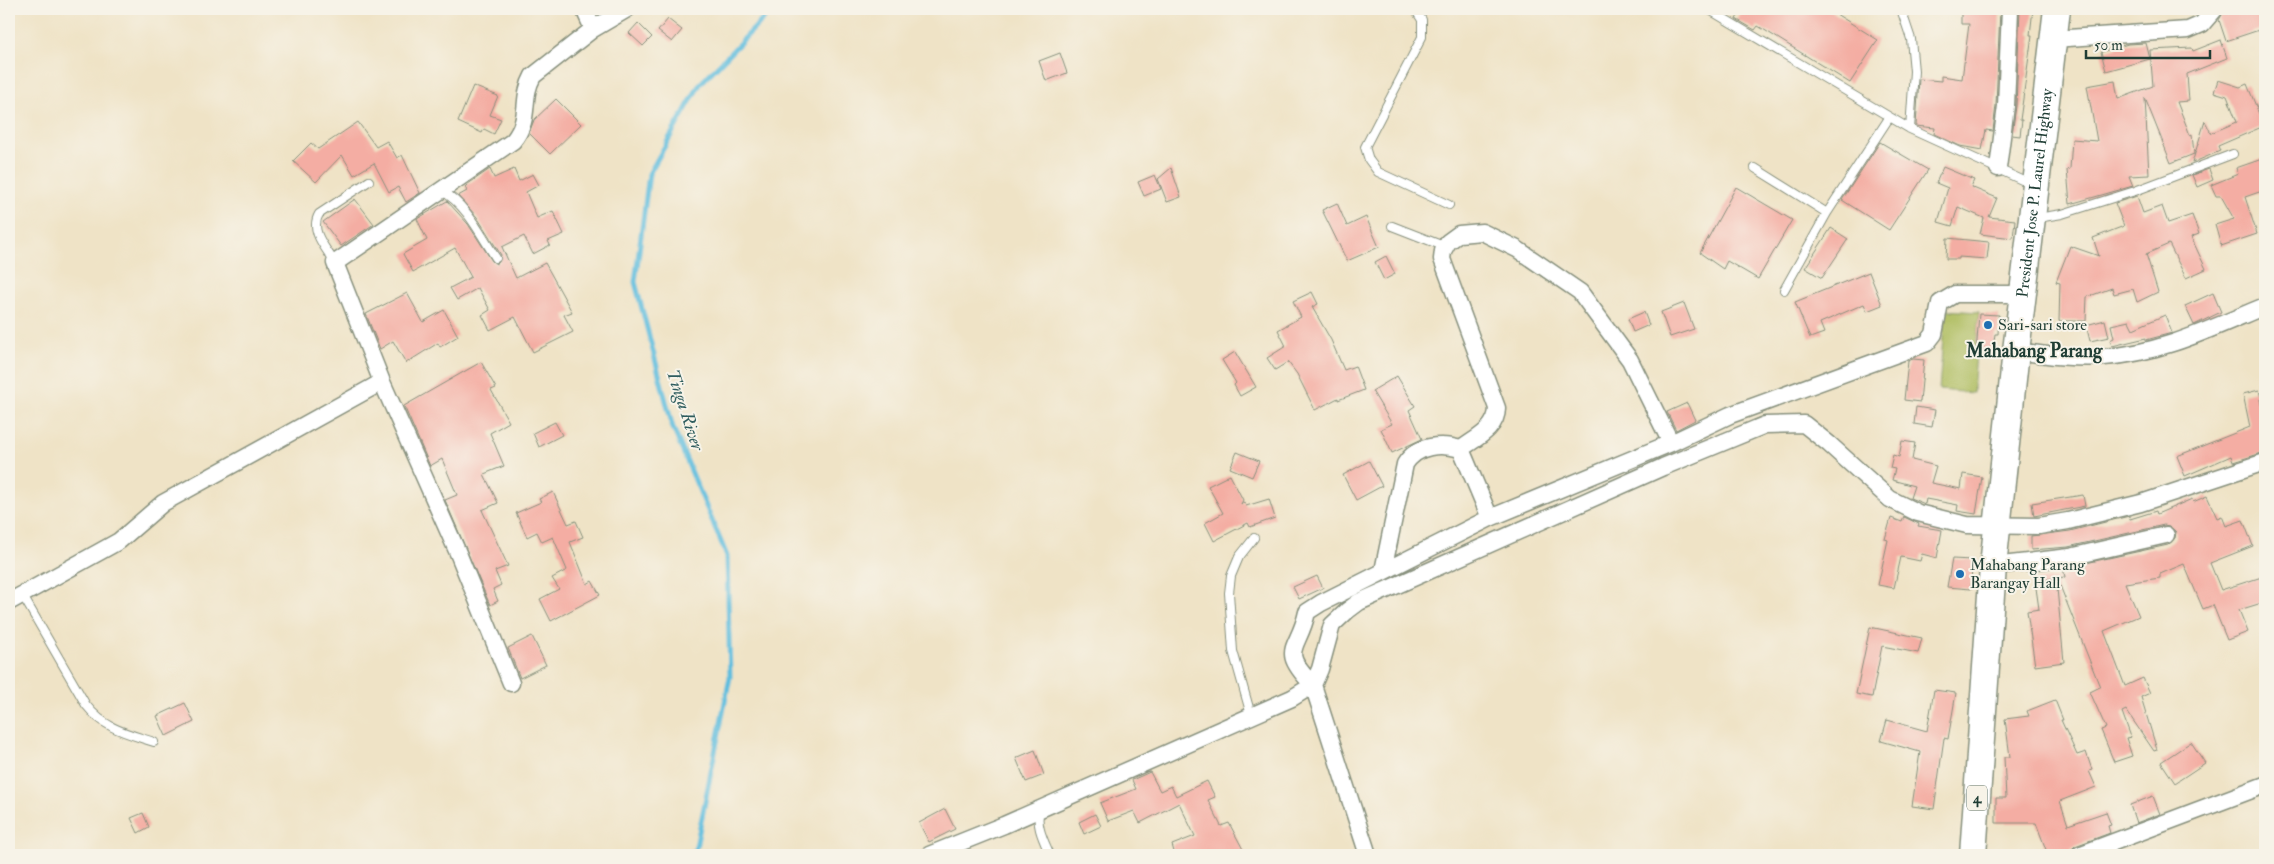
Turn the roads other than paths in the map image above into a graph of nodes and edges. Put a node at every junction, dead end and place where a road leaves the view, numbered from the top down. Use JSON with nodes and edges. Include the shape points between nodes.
{"nodes":[{"id":1,"x":584,"y":9,"type":"edge"},
{"id":2,"x":627,"y":9,"type":"edge"},
{"id":3,"x":1416,"y":9,"type":"edge"},
{"id":4,"x":1708,"y":9,"type":"edge"},
{"id":5,"x":1901,"y":9,"type":"edge"},
{"id":6,"x":2010,"y":9,"type":"edge"},
{"id":7,"x":2057,"y":9,"type":"edge"},
{"id":8,"x":2215,"y":9,"type":"edge"},
{"id":9,"x":593,"y":29,"type":"junction"},
{"id":10,"x":2053,"y":39,"type":"junction"},
{"id":11,"x":1889,"y":118,"type":"junction"},
{"id":12,"x":1910,"y":129,"type":"junction"},
{"id":13,"x":2233,"y":154,"type":"dead end"},
{"id":14,"x":1755,"y":168,"type":"dead end"},
{"id":15,"x":1998,"y":168,"type":"junction"},
{"id":16,"x":369,"y":181,"type":"dead end"},
{"id":17,"x":2037,"y":182,"type":"junction"},
{"id":18,"x":440,"y":190,"type":"junction"},
{"id":19,"x":1449,"y":205,"type":"dead end"},
{"id":20,"x":1827,"y":213,"type":"junction"},
{"id":21,"x":2032,"y":218,"type":"junction"},
{"id":22,"x":1392,"y":226,"type":"dead end"},
{"id":23,"x":1446,"y":246,"type":"junction"},
{"id":24,"x":496,"y":258,"type":"dead end"},
{"id":25,"x":335,"y":263,"type":"junction"},
{"id":26,"x":1784,"y":290,"type":"dead end"},
{"id":27,"x":2023,"y":294,"type":"junction"},
{"id":28,"x":2265,"y":306,"type":"edge"},
{"id":29,"x":2016,"y":351,"type":"junction"},
{"id":30,"x":382,"y":382,"type":"junction"},
{"id":31,"x":1671,"y":442,"type":"junction"},
{"id":32,"x":1461,"y":449,"type":"junction"},
{"id":33,"x":2265,"y":462,"type":"edge"},
{"id":34,"x":1490,"y":518,"type":"junction"},
{"id":35,"x":1997,"y":525,"type":"junction"},
{"id":36,"x":2166,"y":535,"type":"dead end"},
{"id":37,"x":1254,"y":538,"type":"dead end"},
{"id":38,"x":1993,"y":566,"type":"junction"},
{"id":39,"x":1383,"y":571,"type":"junction"},
{"id":40,"x":16,"y":599,"type":"edge"},
{"id":41,"x":510,"y":682,"type":"dead end"},
{"id":42,"x":1313,"y":685,"type":"junction"},
{"id":43,"x":1251,"y":715,"type":"junction"},
{"id":44,"x":154,"y":742,"type":"dead end"},
{"id":45,"x":2265,"y":786,"type":"edge"},
{"id":46,"x":1040,"y":808,"type":"junction"},
{"id":47,"x":929,"y":855,"type":"edge"},
{"id":48,"x":1050,"y":855,"type":"edge"},
{"id":49,"x":1368,"y":855,"type":"edge"},
{"id":50,"x":1973,"y":855,"type":"edge"},
{"id":51,"x":2079,"y":855,"type":"edge"}],
"edges":[{"from":1,"to":9,"type":"street"},
{"from":2,"to":9,"type":"street"},
{"from":3,"to":19,"type":"lane","via":[[1422,20],[1422,37],[1365,147],[1378,172]]},
{"from":4,"to":11,"type":"lane"},
{"from":5,"to":12,"type":"lane","via":[[1911,39],[1914,71]]},
{"from":6,"to":15,"type":"street","via":[[2006,106]]},
{"from":7,"to":10,"type":"highway","name":"President Jose P. Laurel Highway","number":"4"},
{"from":8,"to":10,"type":"street","via":[[2202,24],[2188,30]]},
{"from":9,"to":18,"type":"street","via":[[533,76],[527,86],[525,120],[512,141]]},
{"from":10,"to":17,"type":"highway","name":"President Jose P. Laurel Highway","number":"4"},
{"from":11,"to":12,"type":"lane"},
{"from":11,"to":20,"type":"lane"},
{"from":12,"to":15,"type":"lane"},
{"from":13,"to":21,"type":"lane","via":[[2135,191],[2062,214]]},
{"from":14,"to":20,"type":"lane"},
{"from":15,"to":17,"type":"lane","via":[[2022,180]]},
{"from":16,"to":25,"type":"lane","via":[[319,214],[314,222]]},
{"from":17,"to":21,"type":"highway","name":"President Jose P. Laurel Highway","number":"4"},
{"from":18,"to":24,"type":"lane","via":[[455,198]]},
{"from":18,"to":25,"type":"street"},
{"from":20,"to":26,"type":"lane"},
{"from":21,"to":27,"type":"highway","name":"President Jose P. Laurel Highway","number":"4"},
{"from":22,"to":23,"type":"lane"},
{"from":23,"to":31,"type":"street","via":[[1459,234],[1482,232],[1517,249],[1580,292],[1630,360]]},
{"from":23,"to":32,"type":"street","via":[[1442,259],[1496,408],[1496,418],[1489,428]]},
{"from":25,"to":30,"type":"street"},
{"from":27,"to":29,"type":"highway","name":"President Jose P. Laurel Highway","number":"4"},
{"from":27,"to":31,"type":"street","via":[[1955,294],[1945,298],[1940,303],[1934,334],[1928,343],[1730,415]]},
{"from":28,"to":29,"type":"street","via":[[2181,340],[2131,354],[2079,358]]},
{"from":29,"to":35,"type":"highway","name":"President Jose P. Laurel Highway","number":"4"},
{"from":30,"to":40,"type":"street","via":[[163,503],[120,541]]},
{"from":30,"to":41,"type":"street","via":[[458,553]]},
{"from":31,"to":34,"type":"street"},
{"from":32,"to":34,"type":"street"},
{"from":32,"to":39,"type":"street","via":[[1445,444],[1410,456],[1405,464]]},
{"from":33,"to":35,"type":"street","via":[[2141,503],[2068,521],[2039,526]]},
{"from":34,"to":39,"type":"street"},
{"from":35,"to":38,"type":"highway","name":"President Jose P. Laurel Highway","number":"4"},
{"from":35,"to":42,"type":"street","via":[[1967,524],[1918,513],[1890,498],[1804,424],[1765,424],[1359,602],[1332,625]]},
{"from":36,"to":38,"type":"street","via":[[2070,557]]},
{"from":37,"to":43,"type":"lane","via":[[1239,557],[1231,576],[1229,593],[1233,652]]},
{"from":38,"to":50,"type":"highway","name":"President Jose P. Laurel Highway","number":"4"},
{"from":39,"to":42,"type":"street","via":[[1307,612],[1292,647],[1298,670]]},
{"from":40,"to":44,"type":"lane","via":[[94,716],[104,724]]},
{"from":42,"to":43,"type":"street","via":[[1292,698]]},
{"from":42,"to":49,"type":"street"},
{"from":43,"to":46,"type":"street"},
{"from":45,"to":51,"type":"street"},
{"from":46,"to":47,"type":"street"},
{"from":46,"to":48,"type":"lane","via":[[1041,833]]}]}
